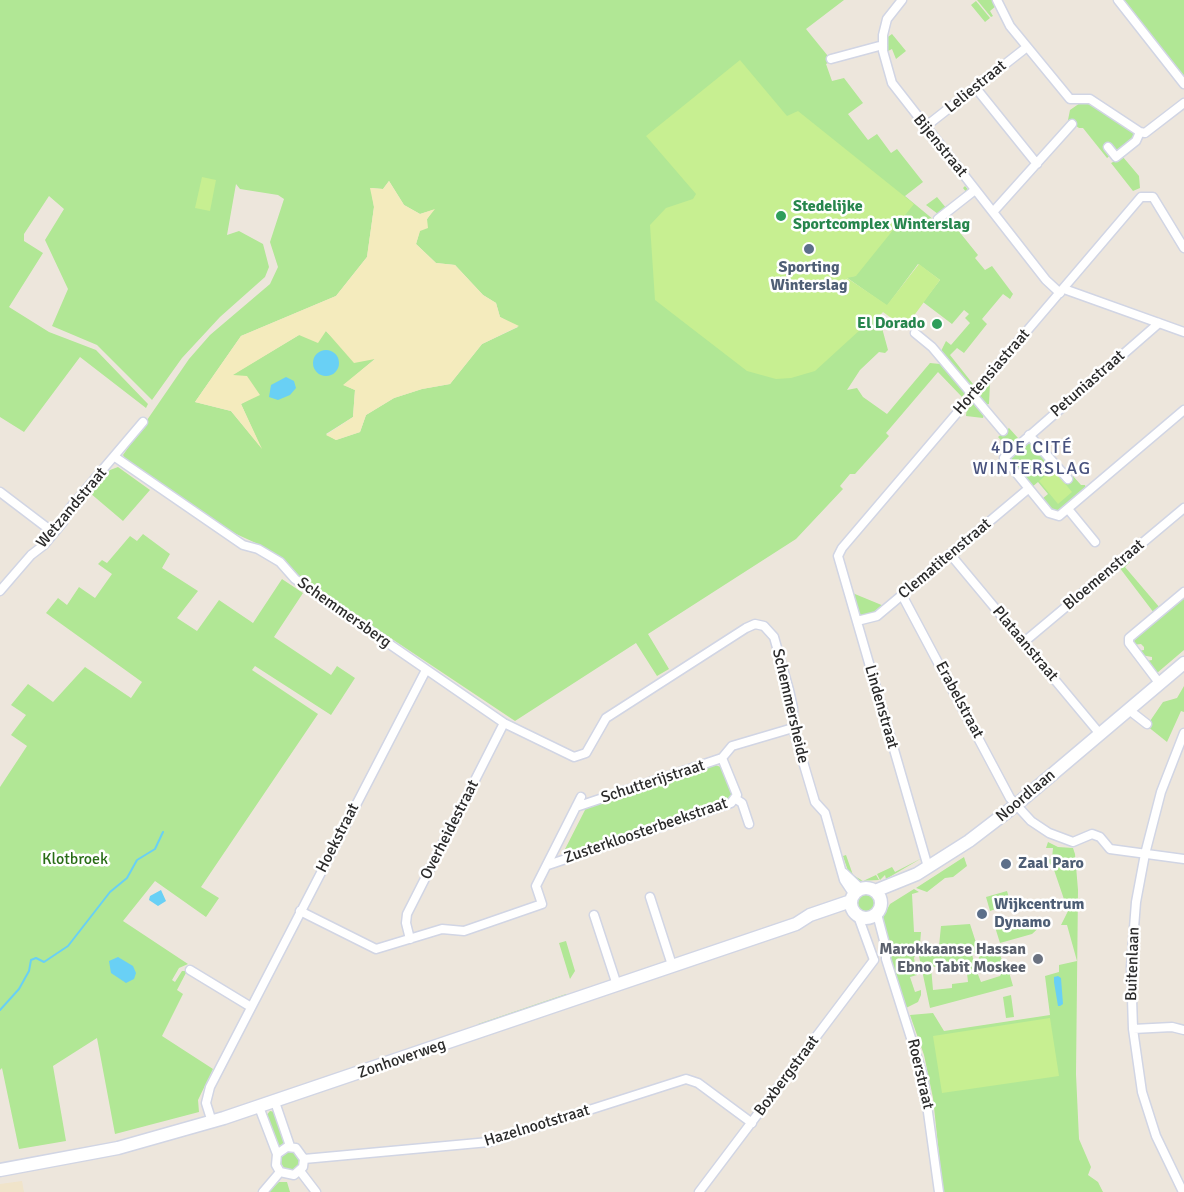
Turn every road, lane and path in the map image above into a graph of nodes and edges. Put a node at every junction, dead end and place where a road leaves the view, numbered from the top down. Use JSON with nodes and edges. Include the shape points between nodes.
{"nodes":[{"id":1,"x":902,"y":0,"type":"edge"},
{"id":2,"x":997,"y":0,"type":"edge"},
{"id":3,"x":1118,"y":0,"type":"edge"},
{"id":4,"x":882,"y":45,"type":"junction"},
{"id":5,"x":1027,"y":47,"type":"junction"},
{"id":6,"x":831,"y":59,"type":"dead end"},
{"id":7,"x":1184,"y":84,"type":"edge"},
{"id":8,"x":975,"y":87,"type":"junction"},
{"id":9,"x":1184,"y":103,"type":"edge"},
{"id":10,"x":1072,"y":124,"type":"dead end"},
{"id":11,"x":925,"y":127,"type":"junction"},
{"id":12,"x":1140,"y":132,"type":"junction"},
{"id":13,"x":1108,"y":147,"type":"dead end"},
{"id":14,"x":1037,"y":164,"type":"junction"},
{"id":15,"x":975,"y":190,"type":"junction"},
{"id":16,"x":993,"y":212,"type":"junction"},
{"id":17,"x":938,"y":219,"type":"dead end"},
{"id":18,"x":1184,"y":248,"type":"edge"},
{"id":19,"x":1062,"y":291,"type":"junction"},
{"id":20,"x":1159,"y":323,"type":"junction"},
{"id":21,"x":1184,"y":332,"type":"edge"},
{"id":22,"x":915,"y":333,"type":"dead end"},
{"id":23,"x":972,"y":395,"type":"junction"},
{"id":24,"x":1184,"y":410,"type":"edge"},
{"id":25,"x":143,"y":422,"type":"dead end"},
{"id":26,"x":1003,"y":431,"type":"dead end"},
{"id":27,"x":1029,"y":435,"type":"junction"},
{"id":28,"x":115,"y":457,"type":"junction"},
{"id":29,"x":1068,"y":479,"type":"dead end"},
{"id":30,"x":1028,"y":489,"type":"junction"},
{"id":31,"x":0,"y":492,"type":"edge"},
{"id":32,"x":1184,"y":508,"type":"edge"},
{"id":33,"x":1068,"y":509,"type":"junction"},
{"id":34,"x":54,"y":532,"type":"junction"},
{"id":35,"x":1095,"y":542,"type":"dead end"},
{"id":36,"x":842,"y":548,"type":"joint"},
{"id":37,"x":950,"y":554,"type":"junction"},
{"id":38,"x":0,"y":591,"type":"edge"},
{"id":39,"x":1184,"y":592,"type":"edge"},
{"id":40,"x":903,"y":595,"type":"junction"},
{"id":41,"x":856,"y":621,"type":"junction"},
{"id":42,"x":1024,"y":642,"type":"junction"},
{"id":43,"x":1184,"y":663,"type":"edge"},
{"id":44,"x":426,"y":670,"type":"junction"},
{"id":45,"x":1160,"y":684,"type":"junction"},
{"id":46,"x":1129,"y":710,"type":"junction"},
{"id":47,"x":504,"y":723,"type":"junction"},
{"id":48,"x":1147,"y":724,"type":"dead end"},
{"id":49,"x":793,"y":728,"type":"junction"},
{"id":50,"x":1184,"y":733,"type":"edge"},
{"id":51,"x":1100,"y":734,"type":"junction"},
{"id":52,"x":581,"y":756,"type":"joint"},
{"id":53,"x":722,"y":758,"type":"junction"},
{"id":54,"x":581,"y":797,"type":"dead end"},
{"id":55,"x":736,"y":800,"type":"junction"},
{"id":56,"x":1017,"y":804,"type":"junction"},
{"id":57,"x":576,"y":807,"type":"junction"},
{"id":58,"x":749,"y":824,"type":"dead end"},
{"id":59,"x":1145,"y":854,"type":"junction"},
{"id":60,"x":1184,"y":860,"type":"edge"},
{"id":61,"x":548,"y":865,"type":"junction"},
{"id":62,"x":928,"y":867,"type":"junction"},
{"id":63,"x":878,"y":896,"type":"junction"},
{"id":64,"x":650,"y":897,"type":"dead end"},
{"id":65,"x":855,"y":903,"type":"junction"},
{"id":66,"x":300,"y":911,"type":"junction"},
{"id":67,"x":877,"y":914,"type":"junction"},
{"id":68,"x":594,"y":915,"type":"dead end"},
{"id":69,"x":410,"y":939,"type":"junction"},
{"id":70,"x":886,"y":959,"type":"junction"},
{"id":71,"x":874,"y":960,"type":"junction"},
{"id":72,"x":672,"y":965,"type":"junction"},
{"id":73,"x":190,"y":970,"type":"dead end"},
{"id":74,"x":617,"y":985,"type":"junction"},
{"id":75,"x":251,"y":1007,"type":"junction"},
{"id":76,"x":1133,"y":1029,"type":"junction"},
{"id":77,"x":1184,"y":1030,"type":"edge"},
{"id":78,"x":274,"y":1102,"type":"junction"},
{"id":79,"x":259,"y":1107,"type":"junction"},
{"id":80,"x":212,"y":1122,"type":"junction"},
{"id":81,"x":752,"y":1123,"type":"junction"},
{"id":82,"x":290,"y":1146,"type":"junction"},
{"id":83,"x":277,"y":1154,"type":"junction"},
{"id":84,"x":304,"y":1159,"type":"junction"},
{"id":85,"x":0,"y":1170,"type":"edge"},
{"id":86,"x":300,"y":1171,"type":"junction"},
{"id":87,"x":280,"y":1172,"type":"junction"},
{"id":88,"x":262,"y":1192,"type":"edge"},
{"id":89,"x":316,"y":1192,"type":"edge"},
{"id":90,"x":699,"y":1192,"type":"edge"},
{"id":91,"x":939,"y":1192,"type":"edge"},
{"id":92,"x":1183,"y":1192,"type":"edge"}],
"edges":[{"from":1,"to":4,"type":"street","name":"Bijenstraat","via":[[887,19]]},
{"from":2,"to":5,"type":"street","via":[[1001,12]]},
{"from":3,"to":7,"type":"street"},
{"from":4,"to":6,"type":"street"},
{"from":4,"to":11,"type":"street","name":"Bijenstraat","via":[[892,83]]},
{"from":5,"to":8,"type":"street","name":"Leliestraat"},
{"from":5,"to":12,"type":"street","via":[[1070,99],[1090,99]]},
{"from":8,"to":11,"type":"street","name":"Leliestraat"},
{"from":8,"to":14,"type":"street"},
{"from":9,"to":12,"type":"street","via":[[1145,133]]},
{"from":10,"to":14,"type":"street"},
{"from":11,"to":15,"type":"street","name":"Bijenstraat"},
{"from":12,"to":13,"type":"street","via":[[1136,141],[1116,157]]},
{"from":14,"to":16,"type":"street"},
{"from":15,"to":16,"type":"street","name":"Bijenstraat"},
{"from":15,"to":17,"type":"street"},
{"from":16,"to":19,"type":"street","name":"Bijenstraat","via":[[1046,280]]},
{"from":18,"to":19,"type":"street","name":"Hortensiastraat","via":[[1156,200],[1142,196]]},
{"from":19,"to":20,"type":"street","name":"Bijenstraat"},
{"from":19,"to":23,"type":"street","name":"Hortensiastraat"},
{"from":20,"to":21,"type":"street","name":"Bijenstraat"},
{"from":20,"to":27,"type":"street","name":"Petuniastraat"},
{"from":22,"to":23,"type":"street","name":"Hortensiastraat","via":[[932,347]]},
{"from":23,"to":26,"type":"street","name":"Hortensiastraat"},
{"from":23,"to":36,"type":"street","name":"Hortensiastraat"},
{"from":24,"to":33,"type":"street"},
{"from":25,"to":28,"type":"street","name":"Wetzandstraat"},
{"from":27,"to":29,"type":"street"},
{"from":27,"to":30,"type":"street","name":"Petuniastraat","via":[[1004,458]]},
{"from":28,"to":34,"type":"street","name":"Wetzandstraat"},
{"from":28,"to":44,"type":"street","name":"Schemmersberg","via":[[243,545],[280,562],[295,579]]},
{"from":30,"to":33,"type":"street","via":[[1054,516]]},
{"from":30,"to":37,"type":"street","name":"Clematitenstraat"},
{"from":31,"to":34,"type":"street"},
{"from":32,"to":42,"type":"street","name":"Bloemenstraat"},
{"from":33,"to":35,"type":"street"},
{"from":34,"to":38,"type":"street","name":"Wetzandstraat"},
{"from":36,"to":41,"type":"street","name":"Lindenstraat","via":[[839,565]]},
{"from":37,"to":40,"type":"street","name":"Clematitenstraat"},
{"from":37,"to":42,"type":"street","name":"Plataanstraat"},
{"from":39,"to":45,"type":"street","via":[[1129,638]]},
{"from":40,"to":41,"type":"street","name":"Clematitenstraat","via":[[877,616]]},
{"from":40,"to":56,"type":"street","name":"Erabelstraat","via":[[1010,798]]},
{"from":41,"to":62,"type":"street","name":"Lindenstraat"},
{"from":42,"to":51,"type":"street","name":"Plataanstraat"},
{"from":43,"to":45,"type":"street","name":"Noordlaan"},
{"from":44,"to":47,"type":"street","name":"Schemmersberg"},
{"from":44,"to":66,"type":"street","name":"Hoekstraat"},
{"from":45,"to":46,"type":"street","name":"Noordlaan"},
{"from":46,"to":48,"type":"street"},
{"from":46,"to":51,"type":"street","name":"Noordlaan"},
{"from":47,"to":52,"type":"street","name":"Schemmersberg","via":[[574,758]]},
{"from":47,"to":69,"type":"street","name":"Overheidestraat","via":[[407,914]]},
{"from":49,"to":52,"type":"street","name":"Schemmersheide","via":[[791,699],[774,637],[764,626],[755,624],[606,718]]},
{"from":49,"to":53,"type":"street","name":"Schutterijstraat","via":[[732,746]]},
{"from":49,"to":65,"type":"street","name":"Schemmersheide","via":[[815,802],[825,813]]},
{"from":50,"to":59,"type":"street","name":"Buitenlaan","via":[[1161,792]]},
{"from":51,"to":56,"type":"street","name":"Noordlaan"},
{"from":53,"to":55,"type":"street","name":"Zusterkloosterbeekstraat","via":[[731,775]]},
{"from":53,"to":57,"type":"street","name":"Schutterijstraat"},
{"from":54,"to":57,"type":"street"},
{"from":55,"to":58,"type":"street","via":[[742,803]]},
{"from":55,"to":61,"type":"street","name":"Zusterkloosterbeekstraat"},
{"from":56,"to":59,"type":"street","name":"Erabelstraat","via":[[1031,821],[1066,840],[1076,842],[1088,833],[1100,837],[1110,849]]},
{"from":56,"to":62,"type":"street","name":"Noordlaan"},
{"from":57,"to":61,"type":"street"},
{"from":59,"to":60,"type":"street"},
{"from":59,"to":76,"type":"street","name":"Buitenlaan","via":[[1131,958]]},
{"from":61,"to":69,"type":"street","via":[[536,886],[542,904],[465,931],[442,928]]},
{"from":62,"to":63,"type":"street","name":"Noordlaan"},
{"from":63,"to":65,"type":"street"},
{"from":63,"to":67,"type":"street"},
{"from":64,"to":72,"type":"street"},
{"from":65,"to":67,"type":"street","via":[[868,918]]},
{"from":65,"to":71,"type":"street"},
{"from":65,"to":72,"type":"street","name":"Zonhoverweg","via":[[810,915],[796,924]]},
{"from":66,"to":69,"type":"street","via":[[376,949]]},
{"from":66,"to":75,"type":"street","name":"Hoekstraat"},
{"from":67,"to":70,"type":"street"},
{"from":68,"to":74,"type":"street"},
{"from":70,"to":71,"type":"street"},
{"from":70,"to":91,"type":"street","name":"Roerstraat","via":[[923,1076]]},
{"from":71,"to":81,"type":"street","name":"Boxbergstraat"},
{"from":72,"to":74,"type":"street","name":"Zonhoverweg"},
{"from":73,"to":75,"type":"street"},
{"from":74,"to":78,"type":"street","name":"Zonhoverweg"},
{"from":75,"to":80,"type":"street","name":"Hoekstraat","via":[[206,1095]]},
{"from":76,"to":77,"type":"street"},
{"from":76,"to":92,"type":"street","name":"Buitenlaan","via":[[1138,1074],[1152,1125]]},
{"from":78,"to":79,"type":"street","name":"Zonhoverweg"},
{"from":78,"to":82,"type":"street"},
{"from":79,"to":80,"type":"street","name":"Zonhoverweg"},
{"from":79,"to":83,"type":"street"},
{"from":80,"to":85,"type":"street","name":"Zonhoverweg","via":[[108,1150]]},
{"from":81,"to":84,"type":"street","name":"Hazelnootstraat","via":[[698,1083],[686,1079],[489,1142]]},
{"from":81,"to":90,"type":"street","name":"Boxbergstraat"},
{"from":82,"to":83,"type":"street"},
{"from":82,"to":84,"type":"street","via":[[301,1152]]},
{"from":83,"to":87,"type":"street"},
{"from":84,"to":86,"type":"street"},
{"from":86,"to":87,"type":"street","via":[[287,1175]]},
{"from":86,"to":89,"type":"street"},
{"from":87,"to":88,"type":"street"}]}
